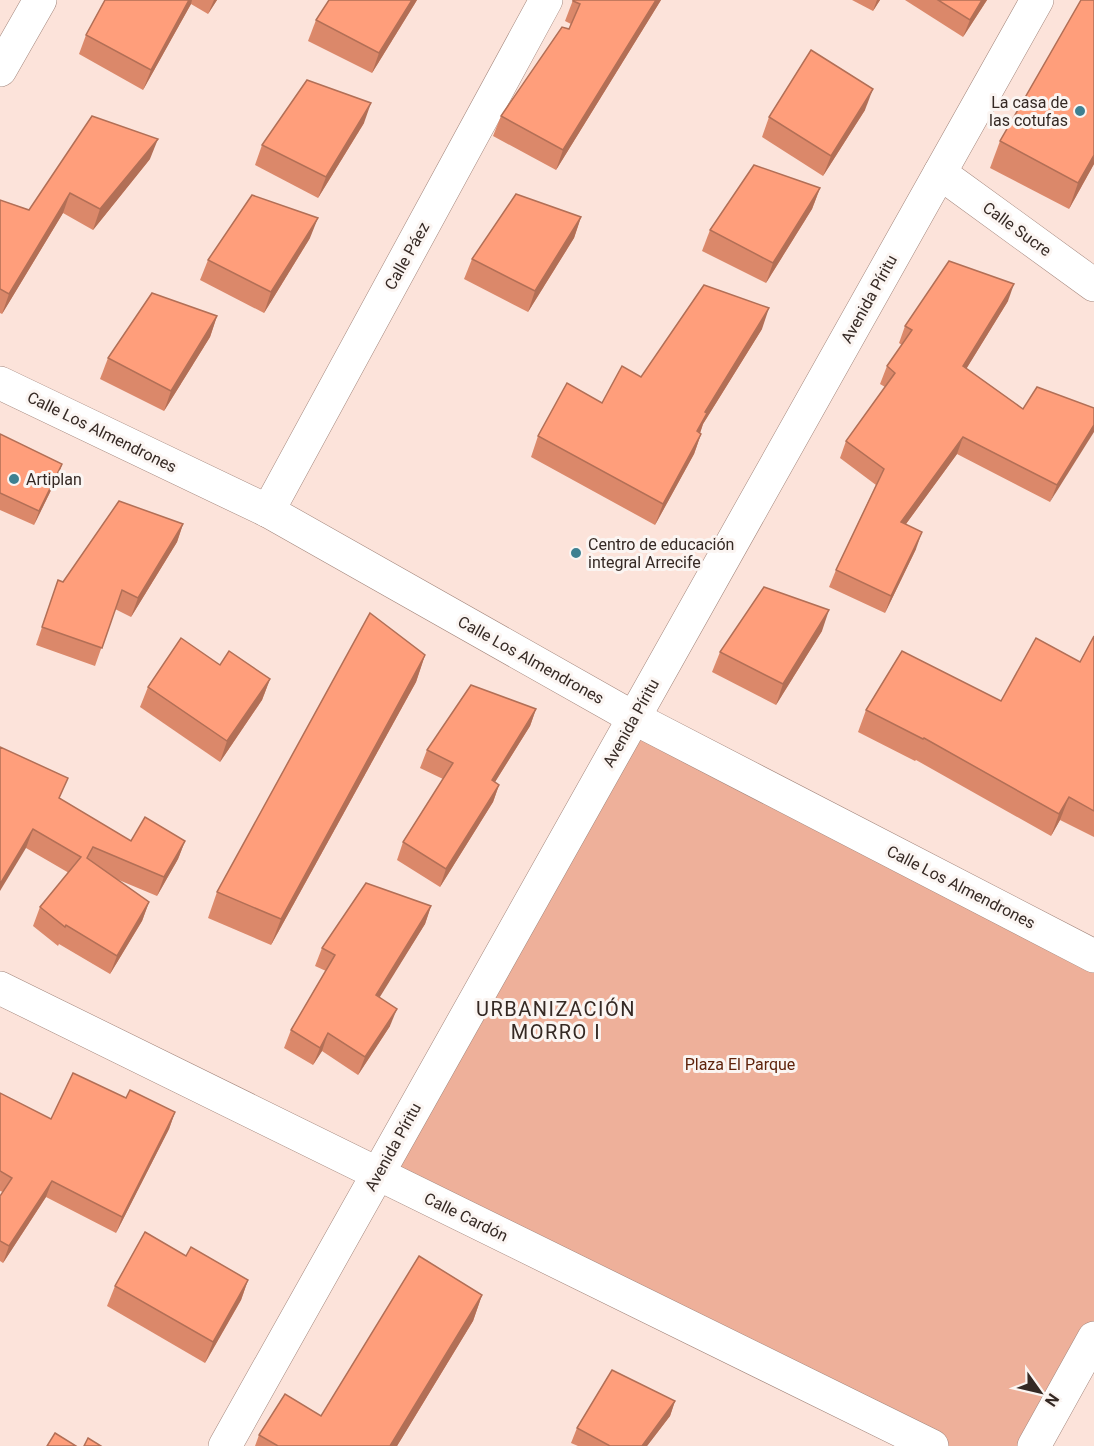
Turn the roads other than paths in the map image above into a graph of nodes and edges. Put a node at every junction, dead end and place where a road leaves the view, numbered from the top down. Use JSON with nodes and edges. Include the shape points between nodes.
{"nodes":[{"id":1,"x":40,"y":0,"type":"edge"},
{"id":2,"x":546,"y":0,"type":"edge"},
{"id":3,"x":1037,"y":0,"type":"edge"},
{"id":4,"x":0,"y":70,"type":"edge"},
{"id":5,"x":940,"y":173,"type":"junction"},
{"id":6,"x":1094,"y":285,"type":"edge"},
{"id":7,"x":0,"y":383,"type":"edge"},
{"id":8,"x":268,"y":511,"type":"junction"},
{"id":9,"x":634,"y":718,"type":"junction"},
{"id":10,"x":1094,"y":956,"type":"edge"},
{"id":11,"x":0,"y":988,"type":"edge"},
{"id":12,"x":378,"y":1173,"type":"junction"},
{"id":13,"x":1094,"y":1338,"type":"edge"},
{"id":14,"x":225,"y":1446,"type":"edge"},
{"id":15,"x":932,"y":1446,"type":"edge"},
{"id":16,"x":1034,"y":1446,"type":"edge"}],
"edges":[{"from":1,"to":4,"type":"street"},
{"from":2,"to":8,"type":"street","name":"Calle Páez"},
{"from":3,"to":5,"type":"street","name":"Avenida Píritu"},
{"from":5,"to":6,"type":"street","name":"Calle Sucre"},
{"from":5,"to":9,"type":"street","name":"Avenida Píritu"},
{"from":7,"to":8,"type":"street","name":"Calle Los Almendrones"},
{"from":8,"to":9,"type":"street","name":"Calle Los Almendrones"},
{"from":9,"to":10,"type":"street","name":"Calle Los Almendrones"},
{"from":9,"to":12,"type":"street","name":"Avenida Píritu"},
{"from":11,"to":12,"type":"street","name":"Calle Cardón"},
{"from":12,"to":14,"type":"street","name":"Avenida Píritu"},
{"from":12,"to":15,"type":"street","name":"Calle Cardón"},
{"from":13,"to":16,"type":"street"}]}
